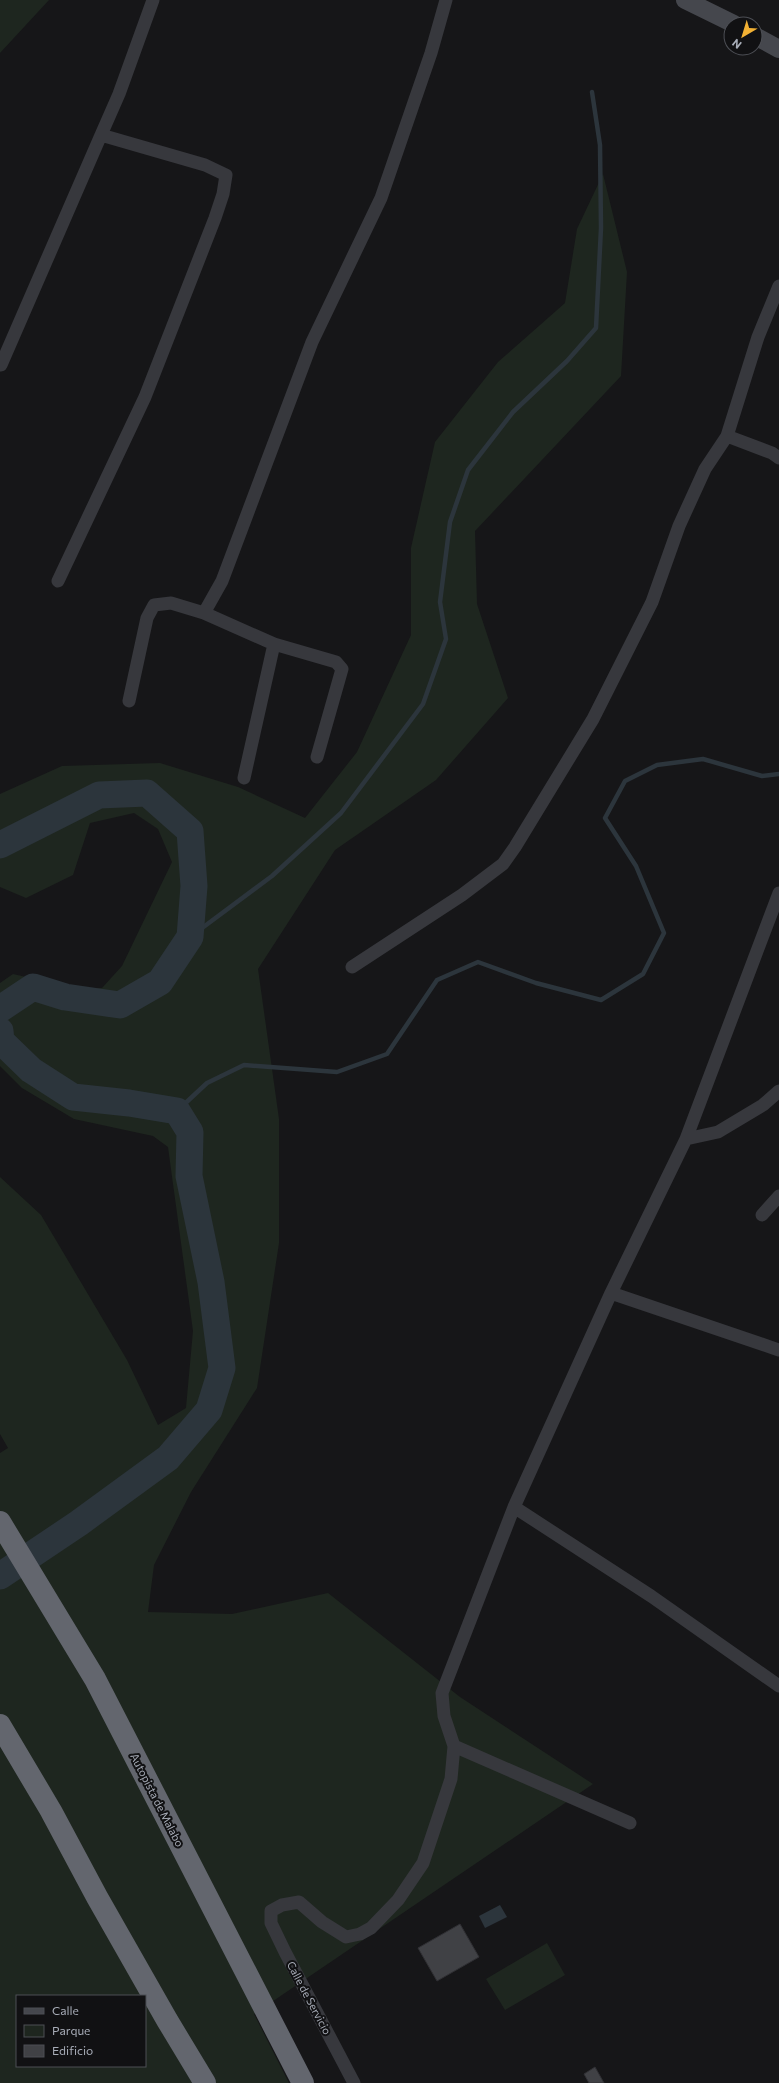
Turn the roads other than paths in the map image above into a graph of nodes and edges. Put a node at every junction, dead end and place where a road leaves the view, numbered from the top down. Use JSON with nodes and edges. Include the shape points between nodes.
{"nodes":[{"id":1,"x":153,"y":0,"type":"edge"},
{"id":2,"x":446,"y":0,"type":"edge"},
{"id":3,"x":685,"y":0,"type":"edge"},
{"id":4,"x":723,"y":19,"type":"edge"},
{"id":5,"x":763,"y":40,"type":"edge"},
{"id":6,"x":779,"y":49,"type":"edge"},
{"id":7,"x":101,"y":135,"type":"junction"},
{"id":8,"x":779,"y":286,"type":"edge"},
{"id":9,"x":0,"y":365,"type":"edge"},
{"id":10,"x":727,"y":436,"type":"junction"},
{"id":11,"x":779,"y":458,"type":"edge"},
{"id":12,"x":58,"y":581,"type":"dead end"},
{"id":13,"x":204,"y":613,"type":"junction"},
{"id":14,"x":274,"y":644,"type":"junction"},
{"id":15,"x":129,"y":701,"type":"dead end"},
{"id":16,"x":317,"y":758,"type":"dead end"},
{"id":17,"x":244,"y":778,"type":"dead end"},
{"id":18,"x":779,"y":893,"type":"edge"},
{"id":19,"x":352,"y":967,"type":"dead end"},
{"id":20,"x":779,"y":1091,"type":"edge"},
{"id":21,"x":686,"y":1139,"type":"junction"},
{"id":22,"x":779,"y":1196,"type":"edge"},
{"id":23,"x":762,"y":1215,"type":"dead end"},
{"id":24,"x":611,"y":1293,"type":"junction"},
{"id":25,"x":779,"y":1350,"type":"edge"},
{"id":26,"x":514,"y":1507,"type":"junction"},
{"id":27,"x":0,"y":1522,"type":"edge"},
{"id":28,"x":779,"y":1686,"type":"edge"},
{"id":29,"x":3,"y":1731,"type":"edge"},
{"id":30,"x":454,"y":1746,"type":"junction"},
{"id":31,"x":630,"y":1823,"type":"dead end"},
{"id":32,"x":205,"y":2083,"type":"edge"},
{"id":33,"x":303,"y":2083,"type":"edge"},
{"id":34,"x":354,"y":2083,"type":"edge"}],
"edges":[{"from":1,"to":7,"type":"street","via":[[119,94]]},
{"from":2,"to":13,"type":"street","via":[[431,53],[381,198],[312,342],[222,581]]},
{"from":3,"to":4,"type":"street"},
{"from":5,"to":6,"type":"street"},
{"from":7,"to":9,"type":"street"},
{"from":7,"to":12,"type":"street","via":[[205,165],[226,176],[216,218],[145,397]]},
{"from":8,"to":10,"type":"street","via":[[758,337]]},
{"from":10,"to":11,"type":"street"},
{"from":10,"to":19,"type":"street","via":[[705,469],[686,511],[652,602],[613,682],[593,719],[503,864],[462,895]]},
{"from":13,"to":14,"type":"street"},
{"from":13,"to":15,"type":"street","via":[[171,603],[154,604],[147,618]]},
{"from":14,"to":16,"type":"street","via":[[336,662],[342,669]]},
{"from":14,"to":17,"type":"street"},
{"from":18,"to":21,"type":"street"},
{"from":20,"to":21,"type":"street","via":[[762,1105],[718,1132]]},
{"from":21,"to":24,"type":"street"},
{"from":22,"to":23,"type":"street"},
{"from":24,"to":25,"type":"street"},
{"from":24,"to":26,"type":"street"},
{"from":26,"to":28,"type":"street","via":[[651,1596]]},
{"from":26,"to":30,"type":"street","via":[[442,1693],[444,1716]]},
{"from":27,"to":33,"type":"highway","name":"Autopista de Malabo","via":[[95,1679]]},
{"from":29,"to":32,"type":"highway"},
{"from":30,"to":31,"type":"street"},
{"from":30,"to":34,"type":"street","name":"Calle de Servicio","via":[[451,1779],[423,1863],[398,1900],[371,1928],[346,1937],[322,1922],[299,1902],[282,1905],[271,1911],[271,1923]]}]}
